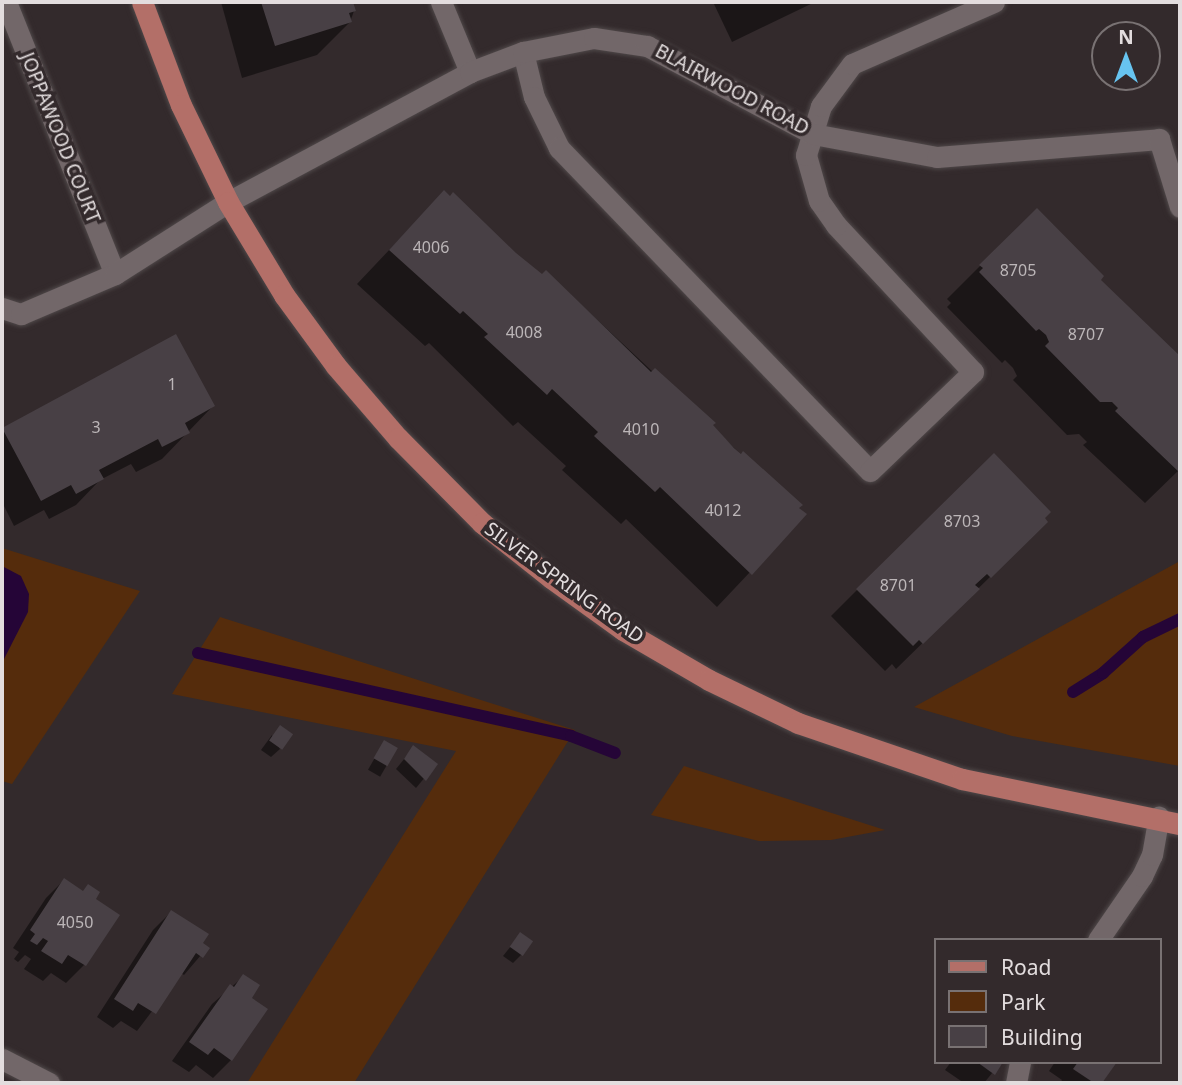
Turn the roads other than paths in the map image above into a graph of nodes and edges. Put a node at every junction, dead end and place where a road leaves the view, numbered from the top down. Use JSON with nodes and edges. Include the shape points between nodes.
{"nodes":[{"id":1,"x":6,"y":2,"type":"edge"},
{"id":2,"x":142,"y":2,"type":"edge"},
{"id":3,"x":441,"y":2,"type":"edge"},
{"id":4,"x":994,"y":2,"type":"edge"},
{"id":5,"x":523,"y":52,"type":"junction"},
{"id":6,"x":470,"y":72,"type":"junction"},
{"id":7,"x":813,"y":134,"type":"junction"},
{"id":8,"x":1170,"y":138,"type":"edge"},
{"id":9,"x":228,"y":202,"type":"junction"},
{"id":10,"x":1180,"y":207,"type":"edge"},
{"id":11,"x":115,"y":274,"type":"junction"},
{"id":12,"x":2,"y":308,"type":"edge"},
{"id":13,"x":1180,"y":814,"type":"edge"},
{"id":14,"x":1159,"y":817,"type":"junction"},
{"id":15,"x":1180,"y":824,"type":"edge"},
{"id":16,"x":1098,"y":938,"type":"edge"},
{"id":17,"x":2,"y":1059,"type":"edge"},
{"id":18,"x":1020,"y":1064,"type":"edge"},
{"id":19,"x":50,"y":1083,"type":"edge"},
{"id":20,"x":1016,"y":1083,"type":"edge"}],
"edges":[{"from":1,"to":11,"type":"street","name":"JOPPAWOOD COURT"},
{"from":2,"to":9,"type":"main road","name":"SILVER SPRING ROAD","via":[[181,105]]},
{"from":3,"to":6,"type":"street"},
{"from":4,"to":7,"type":"street","via":[[852,64],[821,106]]},
{"from":5,"to":6,"type":"street","name":"BLAIRWOOD ROAD"},
{"from":5,"to":7,"type":"street","name":"BLAIRWOOD ROAD","via":[[594,38],[647,46]]},
{"from":5,"to":7,"type":"street","via":[[534,97],[559,148],[870,471],[973,372],[819,201],[806,155]]},
{"from":6,"to":9,"type":"street","name":"BLAIRWOOD ROAD"},
{"from":7,"to":8,"type":"street","name":"BLAIRWOOD ROAD","via":[[937,157]]},
{"from":8,"to":10,"type":"street","name":"BLAIRWOOD ROAD"},
{"from":9,"to":11,"type":"street"},
{"from":9,"to":14,"type":"main road","name":"SILVER SPRING ROAD","via":[[306,325],[398,438],[482,523],[622,630],[720,685],[869,749],[962,779],[1062,803]]},
{"from":11,"to":12,"type":"street","via":[[21,314]]},
{"from":13,"to":14,"type":"main road","name":"SILVER SPRING ROAD"},
{"from":14,"to":15,"type":"main road","name":"SILVER SPRING ROAD"},
{"from":14,"to":16,"type":"street","via":[[1152,855],[1142,876]]},
{"from":17,"to":19,"type":"street"},
{"from":18,"to":20,"type":"street"}]}
